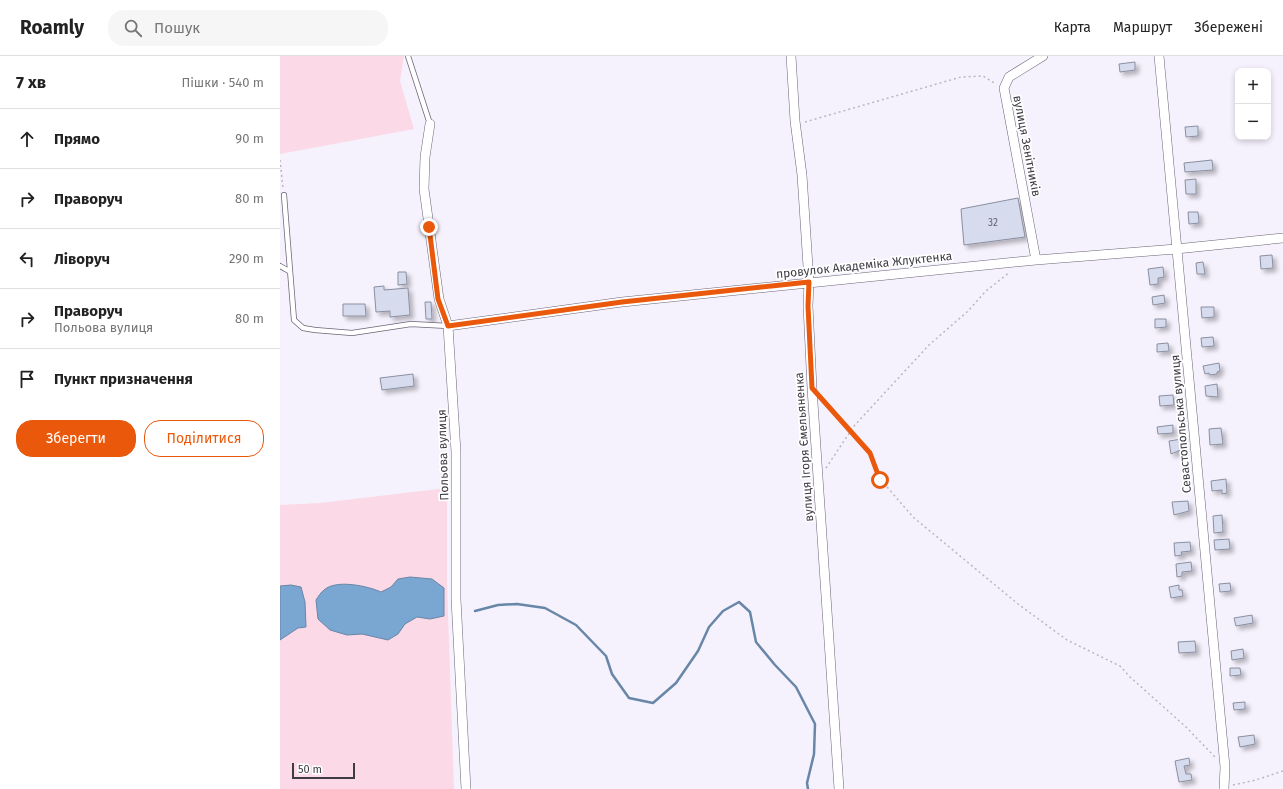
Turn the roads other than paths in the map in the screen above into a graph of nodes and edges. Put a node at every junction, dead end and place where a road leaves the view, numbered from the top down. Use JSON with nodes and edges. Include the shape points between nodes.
{"nodes":[{"id":1,"x":408,"y":56,"type":"edge"},
{"id":2,"x":791,"y":56,"type":"edge"},
{"id":3,"x":1043,"y":56,"type":"edge"},
{"id":4,"x":1159,"y":56,"type":"edge"},
{"id":5,"x":430,"y":124,"type":"joint"},
{"id":6,"x":284,"y":195,"type":"road end"},
{"id":7,"x":1283,"y":238,"type":"edge"},
{"id":8,"x":1176,"y":249,"type":"junction"},
{"id":9,"x":1036,"y":260,"type":"junction"},
{"id":10,"x":280,"y":266,"type":"edge"},
{"id":11,"x":289,"y":271,"type":"junction"},
{"id":12,"x":809,"y":282,"type":"junction"},
{"id":13,"x":448,"y":326,"type":"junction"},
{"id":14,"x":1224,"y":788,"type":"edge"},
{"id":15,"x":466,"y":789,"type":"edge"},
{"id":16,"x":839,"y":789,"type":"edge"}],
"edges":[{"from":1,"to":5,"type":"lane"},
{"from":2,"to":12,"type":"street","name":"вулиця Ігоря Ємельяненка"},
{"from":3,"to":9,"type":"street","name":"вулиця Зенітників","via":[[1009,77],[1004,88]]},
{"from":4,"to":8,"type":"street","name":"Севастопольська вулиця"},
{"from":5,"to":13,"type":"street","name":"Польова вулиця","via":[[424,189],[438,299]]},
{"from":6,"to":11,"type":"lane"},
{"from":7,"to":8,"type":"street","name":"провулок Академіка Жлуктенка"},
{"from":8,"to":9,"type":"street","name":"провулок Академіка Жлуктенка"},
{"from":8,"to":14,"type":"street","name":"Севастопольська вулиця","via":[[1225,767]]},
{"from":9,"to":12,"type":"street","name":"провулок Академіка Жлуктенка"},
{"from":10,"to":11,"type":"lane"},
{"from":11,"to":13,"type":"lane","via":[[294,320],[303,328],[352,333],[411,324]]},
{"from":12,"to":13,"type":"street","name":"провулок Академіка Жлуктенка","via":[[622,302]]},
{"from":12,"to":16,"type":"street","name":"вулиця Ігоря Ємельяненка","via":[[812,388]]},
{"from":13,"to":15,"type":"street","name":"Польова вулиця","via":[[456,452],[456,599]]}]}
